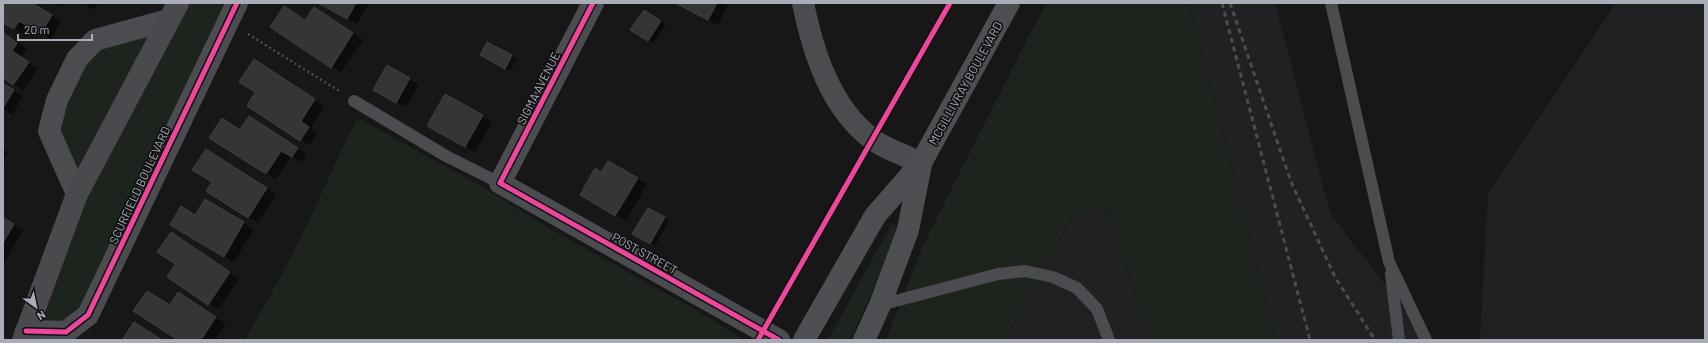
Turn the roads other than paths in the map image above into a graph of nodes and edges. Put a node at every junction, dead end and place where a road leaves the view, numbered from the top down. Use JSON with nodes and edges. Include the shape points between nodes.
{"nodes":[{"id":1,"x":593,"y":3,"type":"edge"},
{"id":2,"x":803,"y":3,"type":"edge"},
{"id":3,"x":1009,"y":3,"type":"edge"},
{"id":4,"x":1331,"y":3,"type":"edge"},
{"id":5,"x":173,"y":12,"type":"edge"},
{"id":6,"x":232,"y":12,"type":"edge"},
{"id":7,"x":354,"y":101,"type":"road end"},
{"id":8,"x":921,"y":163,"type":"junction"},
{"id":9,"x":500,"y":183,"type":"junction"},
{"id":10,"x":77,"y":194,"type":"junction"},
{"id":11,"x":1389,"y":262,"type":"junction"},
{"id":12,"x":880,"y":305,"type":"junction"},
{"id":13,"x":25,"y":336,"type":"edge"},
{"id":14,"x":779,"y":340,"type":"edge"},
{"id":15,"x":804,"y":340,"type":"edge"},
{"id":16,"x":864,"y":340,"type":"edge"},
{"id":17,"x":1108,"y":340,"type":"edge"},
{"id":18,"x":1399,"y":340,"type":"edge"},
{"id":19,"x":1426,"y":340,"type":"edge"}],
"edges":[{"from":1,"to":9,"type":"street","name":"SIGMA AVENUE"},
{"from":2,"to":8,"type":"street","via":[[810,40],[830,87],[848,116],[872,139]]},
{"from":3,"to":8,"type":"main road","name":"MCGILLIVRAY BOULEVARD"},
{"from":4,"to":11,"type":"lane"},
{"from":5,"to":10,"type":"street","name":"SCURFIELD BOULEVARD"},
{"from":5,"to":10,"type":"street","name":"SCURFIELD BOULEVARD","via":[[95,40],[77,59],[57,100],[49,131]]},
{"from":6,"to":13,"type":"street","name":"SCURFIELD BOULEVARD","via":[[88,314],[66,332]]},
{"from":7,"to":9,"type":"lane","via":[[446,156]]},
{"from":8,"to":12,"type":"main road","name":"MCGILLIVRAY BOULEVARD","via":[[908,230]]},
{"from":8,"to":15,"type":"main road","name":"MCGILLIVRAY BOULEVARD","via":[[875,216]]},
{"from":9,"to":14,"type":"street","name":"POST STREET"},
{"from":10,"to":13,"type":"street","name":"SCURFIELD BOULEVARD"},
{"from":11,"to":18,"type":"lane"},
{"from":11,"to":19,"type":"lane"},
{"from":12,"to":16,"type":"main road","name":"MCGILLIVRAY BOULEVARD"},
{"from":12,"to":17,"type":"lane","via":[[998,274],[1025,271],[1053,277],[1077,288],[1097,309]]}]}
